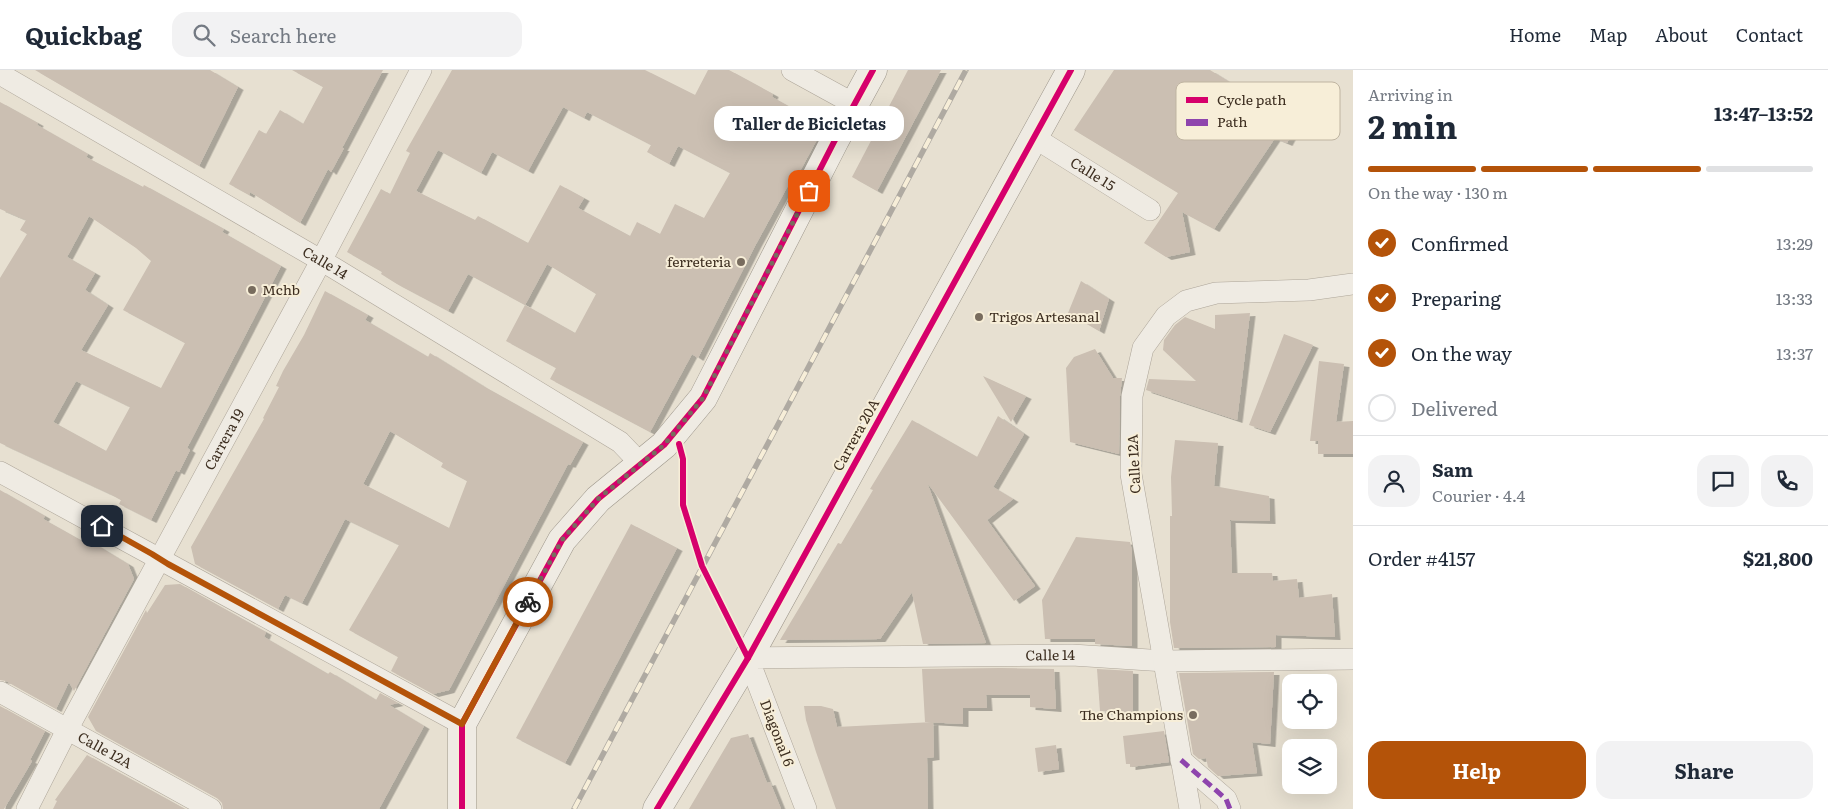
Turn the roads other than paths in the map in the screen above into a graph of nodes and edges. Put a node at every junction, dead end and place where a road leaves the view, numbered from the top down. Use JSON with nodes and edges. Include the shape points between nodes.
{"nodes":[{"id":1,"x":421,"y":70,"type":"edge"},
{"id":2,"x":792,"y":70,"type":"edge"},
{"id":3,"x":873,"y":70,"type":"edge"},
{"id":4,"x":1071,"y":70,"type":"edge"},
{"id":5,"x":0,"y":74,"type":"edge"},
{"id":6,"x":854,"y":104,"type":"junction"},
{"id":7,"x":1036,"y":138,"type":"junction"},
{"id":8,"x":1150,"y":210,"type":"dead end"},
{"id":9,"x":321,"y":261,"type":"junction"},
{"id":10,"x":1353,"y":284,"type":"edge"},
{"id":11,"x":641,"y":464,"type":"junction"},
{"id":12,"x":0,"y":472,"type":"edge"},
{"id":13,"x":160,"y":560,"type":"junction"},
{"id":14,"x":748,"y":658,"type":"junction"},
{"id":15,"x":1164,"y":660,"type":"junction"},
{"id":16,"x":1353,"y":660,"type":"edge"},
{"id":17,"x":0,"y":692,"type":"edge"},
{"id":18,"x":462,"y":724,"type":"junction"},
{"id":19,"x":67,"y":730,"type":"junction"},
{"id":20,"x":1181,"y":760,"type":"junction"},
{"id":21,"x":27,"y":809,"type":"edge"},
{"id":22,"x":211,"y":809,"type":"edge"},
{"id":23,"x":462,"y":809,"type":"edge"},
{"id":24,"x":657,"y":809,"type":"edge"},
{"id":25,"x":806,"y":809,"type":"edge"},
{"id":26,"x":1190,"y":809,"type":"edge"},
{"id":27,"x":1230,"y":809,"type":"edge"}],
"edges":[{"from":1,"to":9,"type":"street","name":"Carrera 19"},
{"from":2,"to":6,"type":"street"},
{"from":3,"to":6,"type":"street"},
{"from":4,"to":7,"type":"street","name":"Carrera 20A"},
{"from":5,"to":9,"type":"street","name":"Calle 14"},
{"from":6,"to":11,"type":"street","via":[[703,398],[664,445]]},
{"from":7,"to":8,"type":"street","name":"Calle 15"},
{"from":7,"to":14,"type":"street","name":"Carrera 20A"},
{"from":9,"to":11,"type":"street","name":"Calle 14","via":[[620,442]]},
{"from":9,"to":13,"type":"street","name":"Carrera 19"},
{"from":10,"to":15,"type":"street","name":"Calle 12A","via":[[1309,290],[1216,293],[1186,301],[1166,316],[1142,348],[1132,396],[1131,474]]},
{"from":11,"to":18,"type":"street","via":[[598,499],[562,540]]},
{"from":12,"to":13,"type":"street"},
{"from":13,"to":18,"type":"street"},
{"from":13,"to":19,"type":"street","name":"Carrera 19"},
{"from":14,"to":15,"type":"street","name":"Calle 14","via":[[1072,655]]},
{"from":14,"to":24,"type":"street","name":"Carrera 20A"},
{"from":14,"to":25,"type":"street","name":"Diagonal 6"},
{"from":15,"to":16,"type":"street","name":"Calle 14"},
{"from":15,"to":20,"type":"street","name":"Calle 12A"},
{"from":17,"to":19,"type":"street","name":"Calle 12A"},
{"from":18,"to":23,"type":"street"},
{"from":19,"to":21,"type":"street","name":"Carrera 19"},
{"from":19,"to":22,"type":"street","name":"Calle 12A"},
{"from":20,"to":26,"type":"street","name":"Calle 12A"},
{"from":20,"to":27,"type":"street","via":[[1226,799]]}]}
